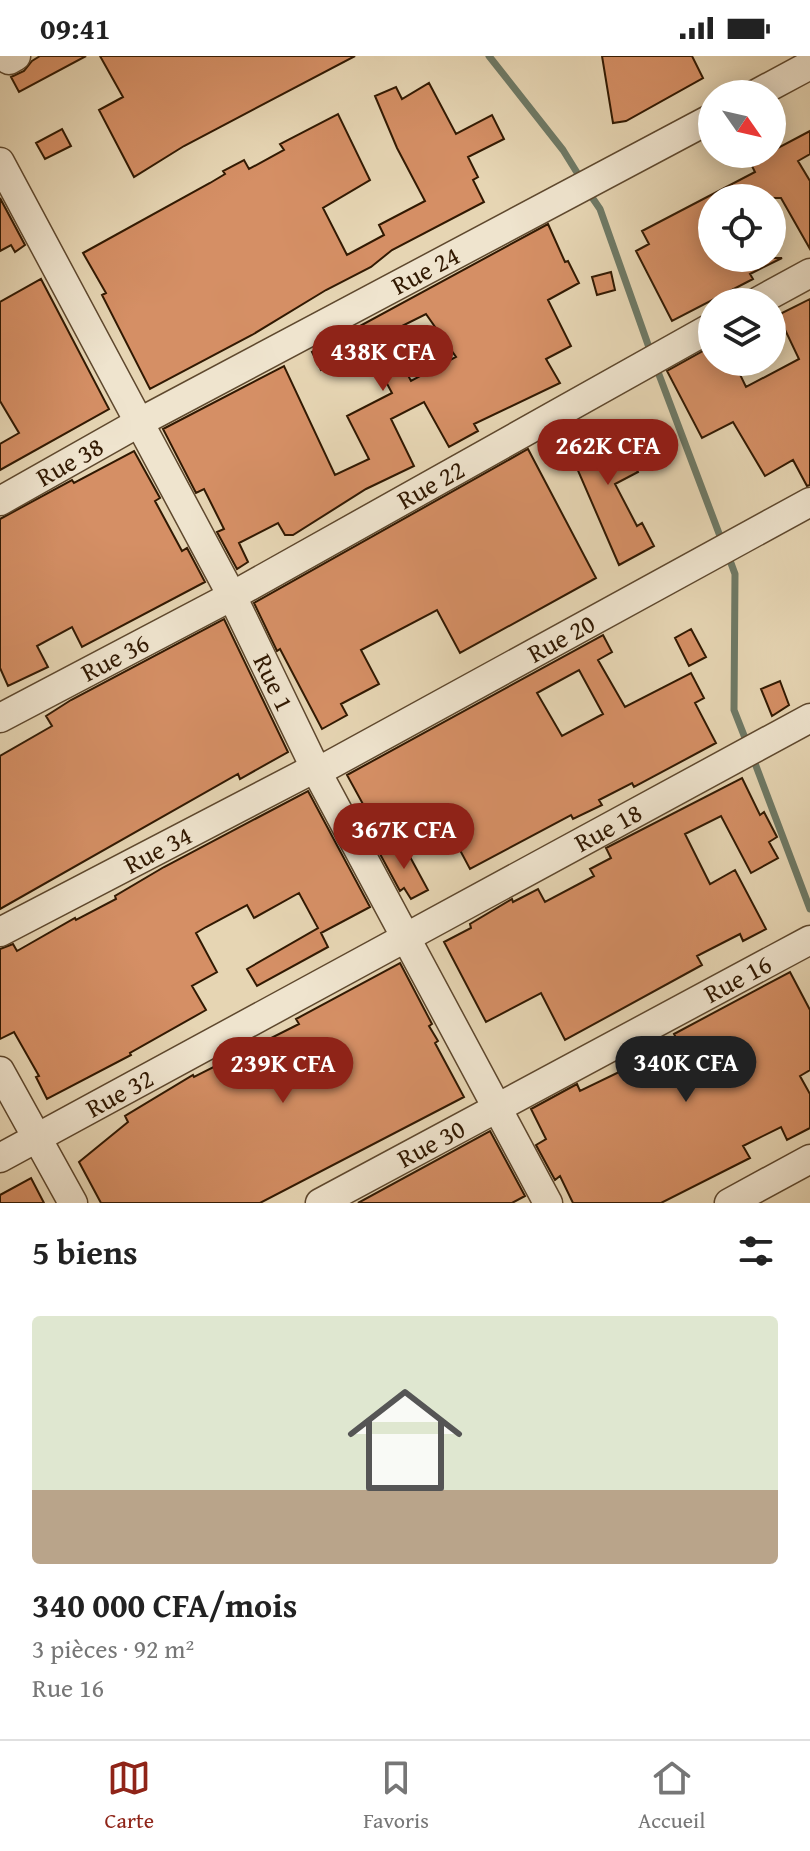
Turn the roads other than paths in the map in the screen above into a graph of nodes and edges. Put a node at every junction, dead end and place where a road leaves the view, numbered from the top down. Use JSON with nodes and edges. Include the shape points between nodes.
{"nodes":[{"id":1,"x":810,"y":65,"type":"edge"},
{"id":2,"x":782,"y":80,"type":"edge"},
{"id":3,"x":698,"y":126,"type":"edge"},
{"id":4,"x":0,"y":162,"type":"edge"},
{"id":5,"x":810,"y":273,"type":"edge"},
{"id":6,"x":783,"y":288,"type":"edge"},
{"id":7,"x":698,"y":335,"type":"edge"},
{"id":8,"x":140,"y":422,"type":"junction"},
{"id":9,"x":0,"y":501,"type":"edge"},
{"id":10,"x":810,"y":502,"type":"edge"},
{"id":11,"x":232,"y":596,"type":"junction"},
{"id":12,"x":0,"y":718,"type":"edge"},
{"id":13,"x":810,"y":718,"type":"edge"},
{"id":14,"x":316,"y":770,"type":"junction"},
{"id":15,"x":0,"y":932,"type":"edge"},
{"id":16,"x":406,"y":938,"type":"junction"},
{"id":17,"x":810,"y":940,"type":"edge"},
{"id":18,"x":0,"y":1071,"type":"edge"},
{"id":19,"x":498,"y":1108,"type":"junction"},
{"id":20,"x":37,"y":1138,"type":"junction"},
{"id":21,"x":0,"y":1158,"type":"edge"},
{"id":22,"x":810,"y":1159,"type":"edge"},
{"id":23,"x":73,"y":1203,"type":"edge"},
{"id":24,"x":320,"y":1203,"type":"edge"},
{"id":25,"x":548,"y":1203,"type":"edge"},
{"id":26,"x":729,"y":1203,"type":"edge"}],
"edges":[{"from":1,"to":2,"type":"street"},
{"from":3,"to":8,"type":"street","name":"Rue 24"},
{"from":4,"to":8,"type":"street","name":"Rue 1"},
{"from":5,"to":6,"type":"street"},
{"from":7,"to":11,"type":"street","name":"Rue 22"},
{"from":8,"to":9,"type":"street","name":"Rue 38"},
{"from":8,"to":11,"type":"street","name":"Rue 1"},
{"from":10,"to":14,"type":"street","name":"Rue 20"},
{"from":11,"to":12,"type":"street","name":"Rue 36"},
{"from":11,"to":14,"type":"street","name":"Rue 1"},
{"from":13,"to":16,"type":"street","name":"Rue 18"},
{"from":14,"to":15,"type":"street","name":"Rue 34"},
{"from":14,"to":16,"type":"street","name":"Rue 1"},
{"from":16,"to":19,"type":"street","name":"Rue 1"},
{"from":16,"to":20,"type":"street","name":"Rue 32"},
{"from":17,"to":19,"type":"street","name":"Rue 16"},
{"from":18,"to":20,"type":"street"},
{"from":19,"to":24,"type":"street","name":"Rue 30"},
{"from":19,"to":25,"type":"street","name":"Rue 1"},
{"from":20,"to":21,"type":"street","name":"Rue 32"},
{"from":20,"to":23,"type":"street"},
{"from":22,"to":26,"type":"street"}]}
